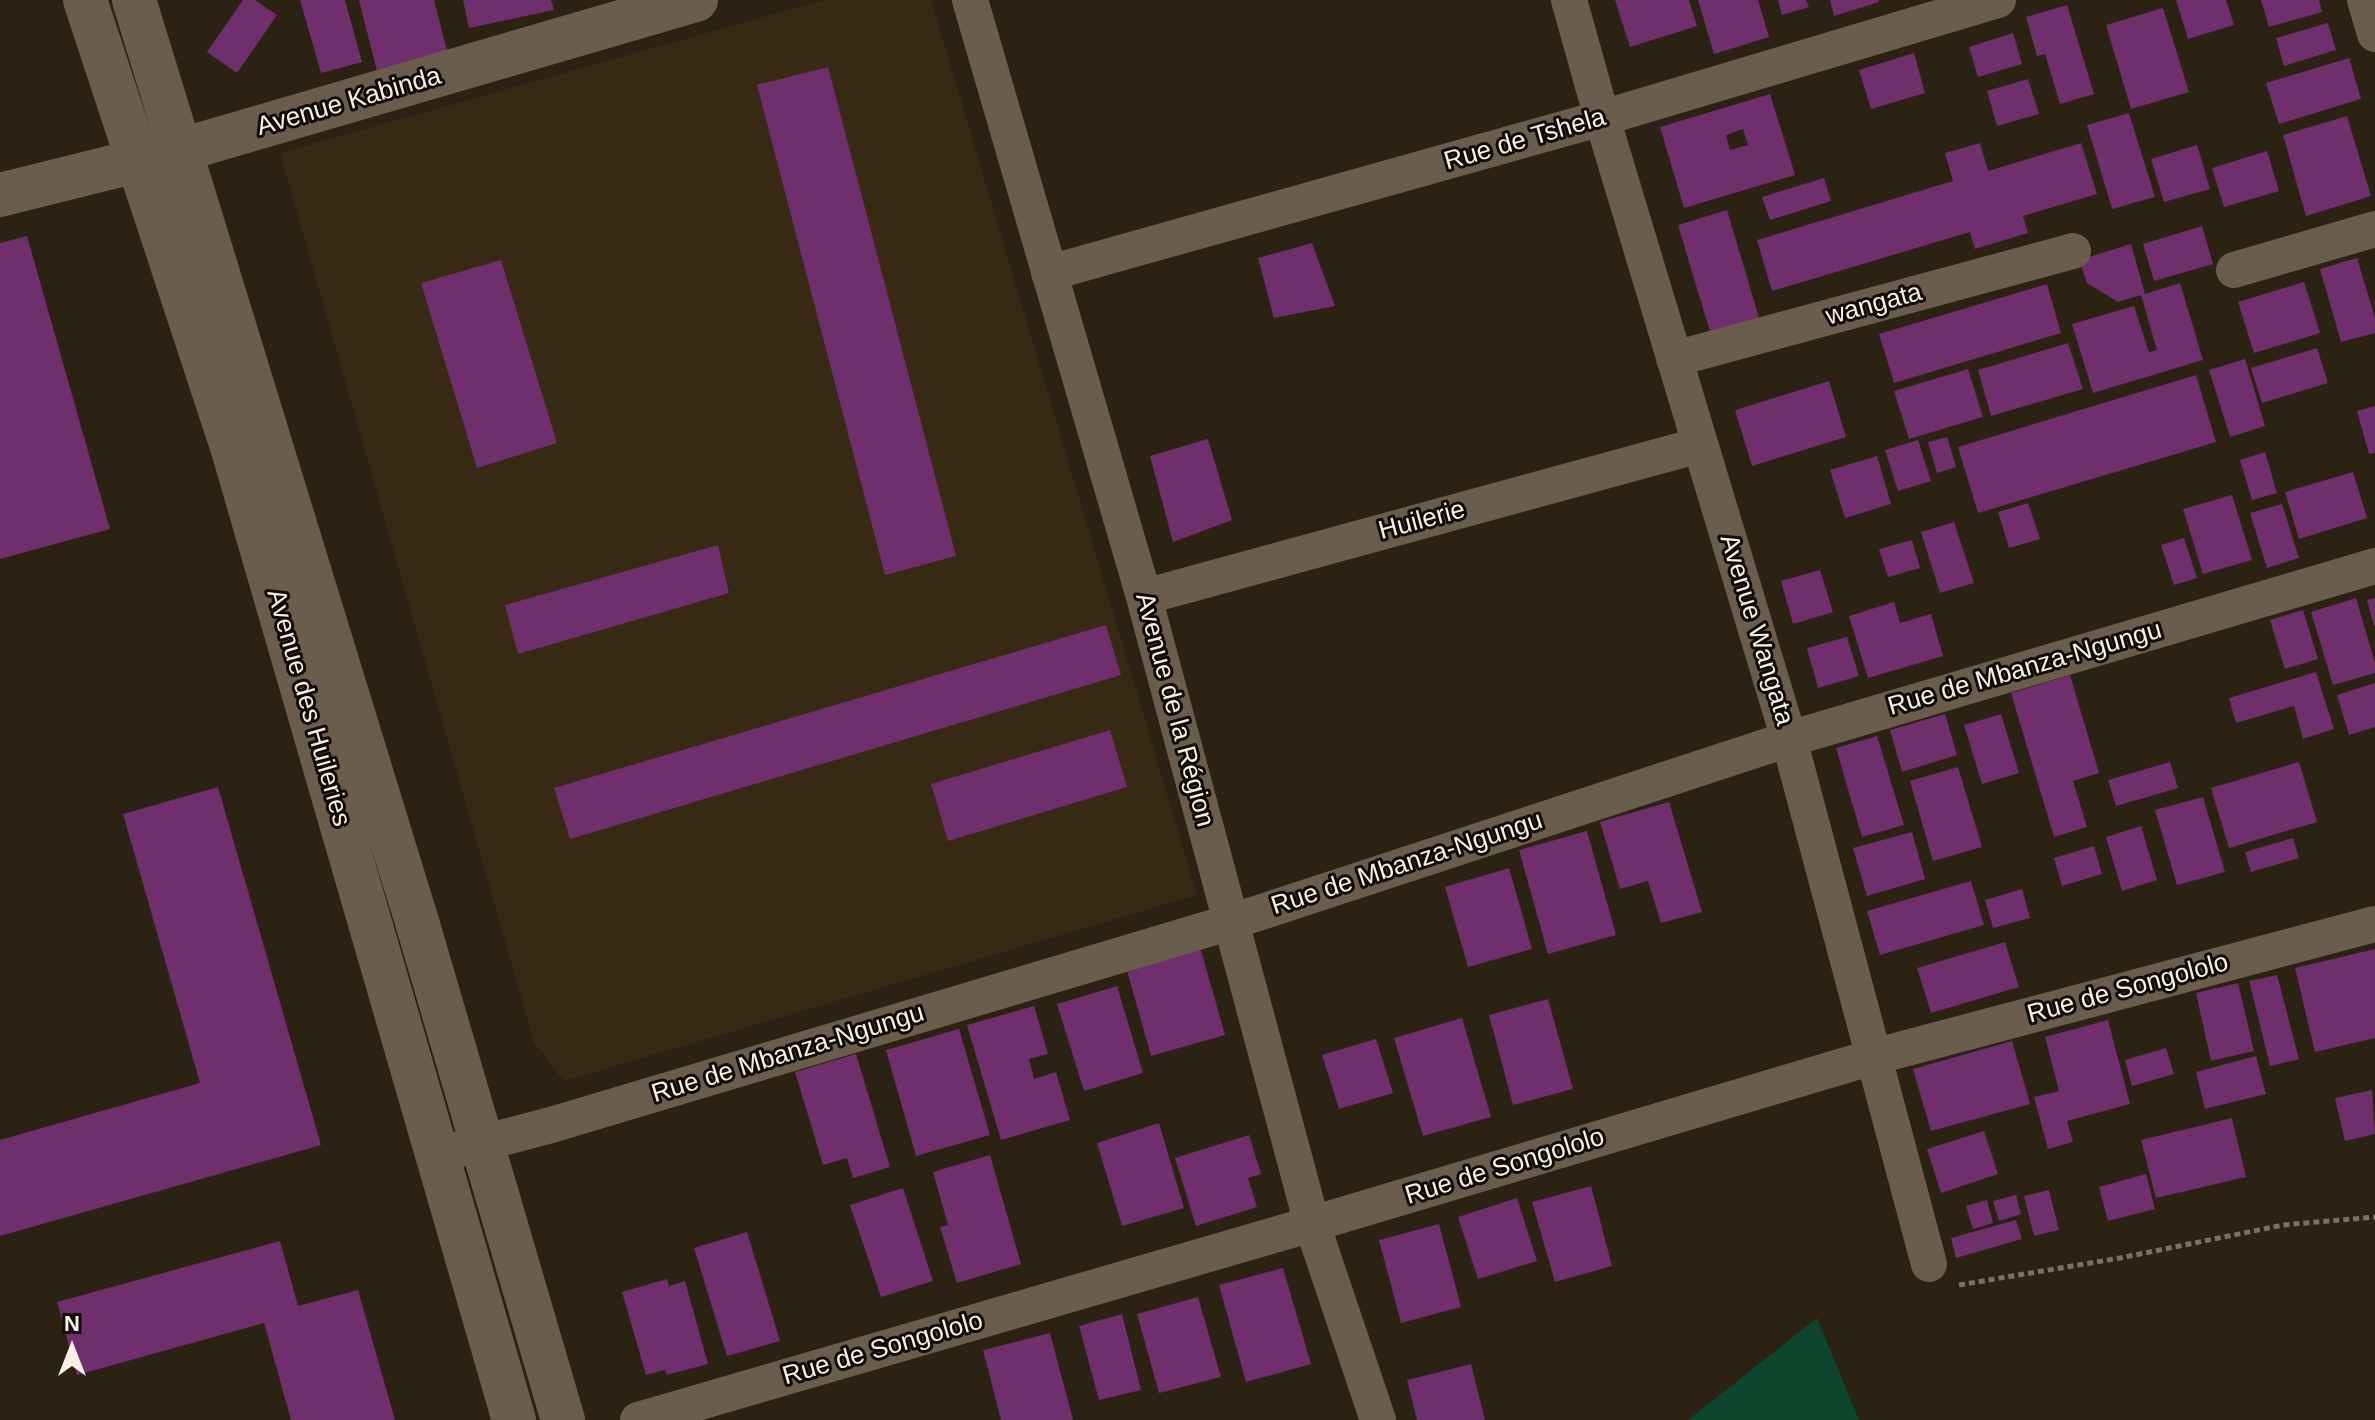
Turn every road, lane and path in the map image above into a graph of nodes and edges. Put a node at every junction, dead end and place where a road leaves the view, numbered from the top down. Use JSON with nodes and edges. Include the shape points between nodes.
{"nodes":[{"id":1,"x":85,"y":0,"type":"edge"},
{"id":2,"x":134,"y":0,"type":"edge"},
{"id":3,"x":696,"y":0,"type":"edge"},
{"id":4,"x":970,"y":0,"type":"edge"},
{"id":5,"x":1569,"y":0,"type":"edge"},
{"id":6,"x":1998,"y":0,"type":"edge"},
{"id":7,"x":2365,"y":0,"type":"edge"},
{"id":8,"x":2375,"y":34,"type":"edge"},
{"id":9,"x":1602,"y":118,"type":"junction"},
{"id":10,"x":181,"y":150,"type":"junction"},
{"id":11,"x":137,"y":160,"type":"junction"},
{"id":12,"x":0,"y":195,"type":"edge"},
{"id":13,"x":2375,"y":229,"type":"edge"},
{"id":14,"x":2073,"y":251,"type":"dead end"},
{"id":15,"x":2234,"y":270,"type":"dead end"},
{"id":16,"x":1049,"y":273,"type":"junction"},
{"id":17,"x":1674,"y":359,"type":"junction"},
{"id":18,"x":1700,"y":445,"type":"junction"},
{"id":19,"x":2375,"y":566,"type":"edge"},
{"id":20,"x":1144,"y":597,"type":"junction"},
{"id":21,"x":1789,"y":739,"type":"junction"},
{"id":22,"x":1231,"y":922,"type":"junction"},
{"id":23,"x":2375,"y":924,"type":"edge"},
{"id":24,"x":1873,"y":1057,"type":"junction"},
{"id":25,"x":482,"y":1143,"type":"junction"},
{"id":26,"x":437,"y":1155,"type":"junction"},
{"id":27,"x":2375,"y":1217,"type":"edge"},
{"id":28,"x":1312,"y":1224,"type":"junction"},
{"id":29,"x":1929,"y":1264,"type":"joint"},
{"id":30,"x":514,"y":1420,"type":"edge"},
{"id":31,"x":563,"y":1420,"type":"edge"},
{"id":32,"x":638,"y":1420,"type":"edge"},
{"id":33,"x":1378,"y":1420,"type":"edge"}],
"edges":[{"from":1,"to":11,"type":"main road","name":"Avenue des Huileries"},
{"from":2,"to":10,"type":"main road","name":"Avenue des Huileries"},
{"from":3,"to":10,"type":"main road","name":"Avenue Kabinda"},
{"from":4,"to":16,"type":"street","name":"Avenue de la Région"},
{"from":5,"to":9,"type":"street","name":"Avenue Wangata"},
{"from":6,"to":9,"type":"street","name":"Rue de Tshela"},
{"from":7,"to":8,"type":"street"},
{"from":9,"to":16,"type":"street","name":"Rue de Tshela"},
{"from":9,"to":17,"type":"street","name":"Avenue Wangata"},
{"from":10,"to":11,"type":"main road","name":"Avenue Kabinda"},
{"from":10,"to":25,"type":"main road","name":"Avenue des Huileries"},
{"from":11,"to":12,"type":"main road","name":"Avenue Kabinda"},
{"from":11,"to":26,"type":"main road","name":"Avenue des Huileries","via":[[233,450]]},
{"from":13,"to":15,"type":"street"},
{"from":14,"to":17,"type":"street","name":"wangata"},
{"from":16,"to":20,"type":"street","name":"Avenue de la Région"},
{"from":17,"to":18,"type":"street","name":"Avenue Wangata"},
{"from":18,"to":20,"type":"street","name":"Huilerie"},
{"from":18,"to":21,"type":"street","name":"Avenue Wangata"},
{"from":19,"to":21,"type":"street","name":"Rue de Mbanza-Ngungu"},
{"from":20,"to":22,"type":"street","name":"Avenue de la Région"},
{"from":21,"to":22,"type":"street","name":"Rue de Mbanza-Ngungu"},
{"from":21,"to":24,"type":"street","name":"Avenue Wangata"},
{"from":22,"to":25,"type":"street","name":"Rue de Mbanza-Ngungu"},
{"from":22,"to":28,"type":"street","name":"Avenue de la Région"},
{"from":23,"to":24,"type":"street","name":"Rue de Songololo"},
{"from":24,"to":28,"type":"street","name":"Rue de Songololo"},
{"from":24,"to":29,"type":"street","name":"Avenue Wangata"},
{"from":25,"to":26,"type":"street","name":"Rue de Mbanza-Ngungu"},
{"from":25,"to":31,"type":"main road","name":"Avenue des Huileries"},
{"from":26,"to":30,"type":"main road","name":"Avenue des Huileries"},
{"from":27,"to":29,"type":"path","via":[[2283,1225],[1956,1285]]},
{"from":28,"to":32,"type":"street","name":"Rue de Songololo"},
{"from":28,"to":33,"type":"street","name":"Avenue de la Région"}]}
